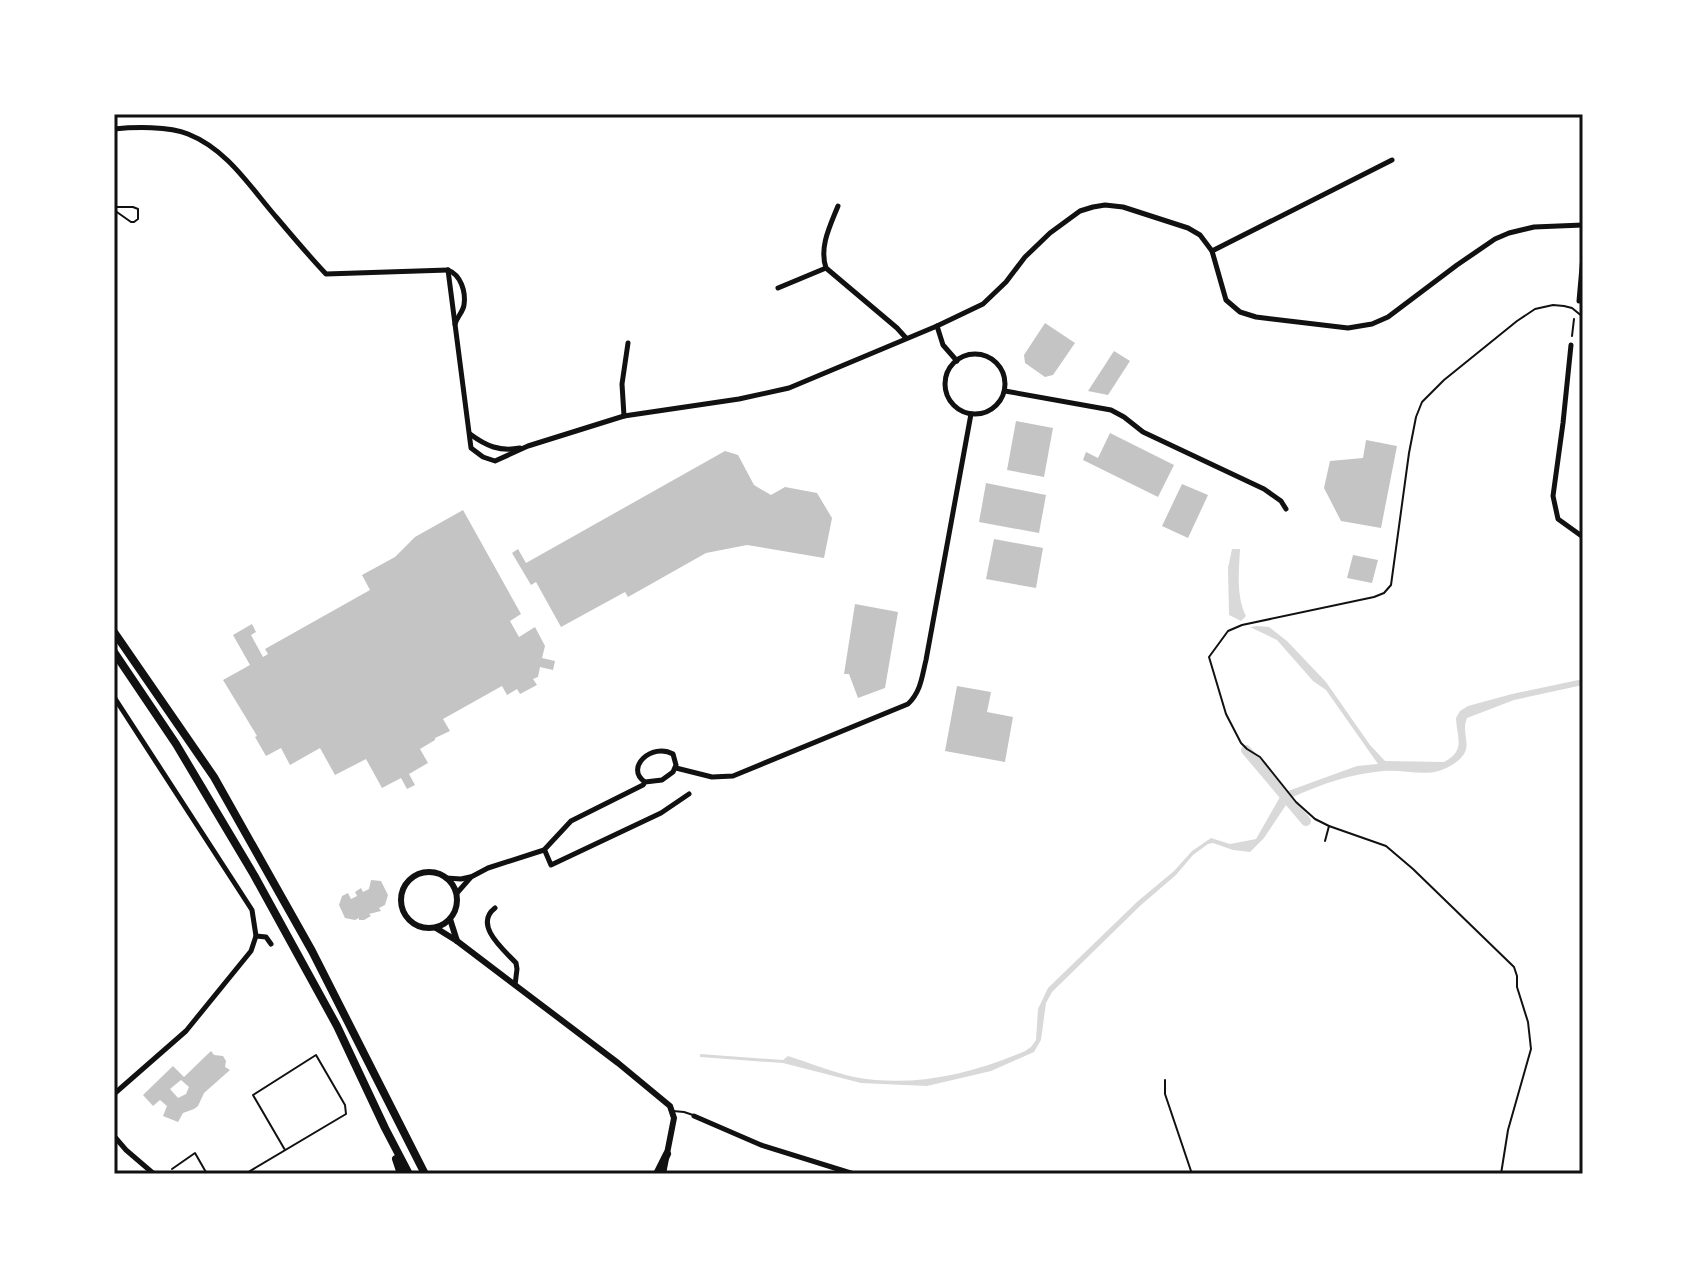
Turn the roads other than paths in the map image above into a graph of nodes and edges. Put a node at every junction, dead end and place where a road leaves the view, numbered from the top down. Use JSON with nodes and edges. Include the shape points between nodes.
{"nodes":[{"id":1,"x":114,"y":129,"type":"edge"},
{"id":2,"x":1392,"y":160,"type":"dead end"},
{"id":3,"x":838,"y":206,"type":"dead end"},
{"id":4,"x":1583,"y":225,"type":"edge"},
{"id":5,"x":1212,"y":251,"type":"junction"},
{"id":6,"x":1583,"y":256,"type":"edge"},
{"id":7,"x":826,"y":268,"type":"junction"},
{"id":8,"x":448,"y":270,"type":"junction"},
{"id":9,"x":778,"y":288,"type":"dead end"},
{"id":10,"x":1579,"y":301,"type":"dead end"},
{"id":11,"x":937,"y":326,"type":"junction"},
{"id":12,"x":455,"y":327,"type":"junction"},
{"id":13,"x":906,"y":338,"type":"junction"},
{"id":14,"x":628,"y":343,"type":"dead end"},
{"id":15,"x":1571,"y":345,"type":"road end"},
{"id":16,"x":957,"y":361,"type":"junction"},
{"id":17,"x":1005,"y":391,"type":"junction"},
{"id":18,"x":971,"y":414,"type":"junction"},
{"id":19,"x":624,"y":416,"type":"junction"},
{"id":20,"x":469,"y":433,"type":"junction"},
{"id":21,"x":528,"y":446,"type":"junction"},
{"id":22,"x":1286,"y":509,"type":"dead end"},
{"id":23,"x":1583,"y":537,"type":"edge"},
{"id":24,"x":114,"y":632,"type":"edge"},
{"id":25,"x":114,"y":652,"type":"edge"},
{"id":26,"x":114,"y":697,"type":"edge"},
{"id":27,"x":676,"y":768,"type":"junction"},
{"id":28,"x":645,"y":782,"type":"junction"},
{"id":29,"x":689,"y":794,"type":"dead end"},
{"id":30,"x":544,"y":850,"type":"junction"},
{"id":31,"x":471,"y":877,"type":"junction"},
{"id":32,"x":446,"y":878,"type":"junction"},
{"id":33,"x":457,"y":893,"type":"junction"},
{"id":34,"x":495,"y":908,"type":"dead end"},
{"id":35,"x":450,"y":919,"type":"junction"},
{"id":36,"x":436,"y":928,"type":"junction"},
{"id":37,"x":256,"y":936,"type":"junction"},
{"id":38,"x":457,"y":941,"type":"junction"},
{"id":39,"x":271,"y":944,"type":"dead end"},
{"id":40,"x":515,"y":985,"type":"junction"},
{"id":41,"x":1165,"y":1080,"type":"dead end"},
{"id":42,"x":114,"y":1094,"type":"edge"},
{"id":43,"x":673,"y":1111,"type":"junction"},
{"id":44,"x":694,"y":1116,"type":"joint"},
{"id":45,"x":385,"y":1128,"type":"junction"},
{"id":46,"x":114,"y":1136,"type":"edge"},
{"id":47,"x":114,"y":1144,"type":"edge"},
{"id":48,"x":126,"y":1150,"type":"junction"},
{"id":49,"x":285,"y":1150,"type":"junction"},
{"id":50,"x":667,"y":1154,"type":"joint"},
{"id":51,"x":172,"y":1169,"type":"dead end"},
{"id":52,"x":154,"y":1174,"type":"edge"},
{"id":53,"x":207,"y":1174,"type":"edge"},
{"id":54,"x":245,"y":1174,"type":"edge"},
{"id":55,"x":401,"y":1174,"type":"edge"},
{"id":56,"x":409,"y":1174,"type":"edge"},
{"id":57,"x":427,"y":1174,"type":"edge"},
{"id":58,"x":660,"y":1174,"type":"edge"},
{"id":59,"x":854,"y":1174,"type":"edge"},
{"id":60,"x":1192,"y":1174,"type":"edge"}],
"edges":[{"from":1,"to":8,"type":"street","via":[[185,132],[213,147],[326,274]]},
{"from":2,"to":5,"type":"street"},
{"from":3,"to":7,"type":"street","via":[[823,251]]},
{"from":4,"to":5,"type":"street","via":[[1534,227],[1495,239],[1388,317],[1354,328],[1240,312],[1226,300]]},
{"from":5,"to":11,"type":"street","via":[[1188,228],[1123,207],[1093,207],[1050,233],[983,304]]},
{"from":6,"to":10,"type":"street"},
{"from":7,"to":9,"type":"street"},
{"from":7,"to":13,"type":"street"},
{"from":8,"to":12,"type":"street"},
{"from":8,"to":12,"type":"street","via":[[460,279],[464,304]]},
{"from":11,"to":13,"type":"street"},
{"from":11,"to":16,"type":"street","via":[[943,345]]},
{"from":12,"to":20,"type":"street"},
{"from":13,"to":19,"type":"street","via":[[769,394]]},
{"from":14,"to":19,"type":"street"},
{"from":15,"to":23,"type":"street","via":[[1553,496],[1558,519]]},
{"from":16,"to":17,"type":"street","via":[[974,355],[991,359],[1003,373]]},
{"from":16,"to":18,"type":"street","via":[[948,371],[946,392],[958,409]]},
{"from":17,"to":18,"type":"street","via":[[992,409]]},
{"from":17,"to":22,"type":"street","via":[[1111,410],[1143,432],[1264,489]]},
{"from":18,"to":27,"type":"street","via":[[926,660],[913,699],[733,776]]},
{"from":19,"to":21,"type":"street"},
{"from":20,"to":21,"type":"street","via":[[503,451]]},
{"from":20,"to":21,"type":"street","via":[[473,451],[495,461]]},
{"from":24,"to":57,"type":"main road","via":[[214,777],[312,951]]},
{"from":25,"to":45,"type":"main road","via":[[254,875],[337,1026]]},
{"from":26,"to":37,"type":"street","via":[[252,910]]},
{"from":27,"to":28,"type":"street","via":[[662,780]]},
{"from":27,"to":28,"type":"street","via":[[669,752],[652,752],[639,765],[638,775]]},
{"from":28,"to":30,"type":"street","via":[[571,821]]},
{"from":29,"to":30,"type":"street","via":[[661,813],[551,865]]},
{"from":30,"to":31,"type":"street"},
{"from":31,"to":32,"type":"street"},
{"from":31,"to":33,"type":"street"},
{"from":32,"to":33,"type":"street"},
{"from":32,"to":36,"type":"street","via":[[419,874],[406,884],[401,899],[410,921]]},
{"from":33,"to":35,"type":"street"},
{"from":34,"to":40,"type":"street","via":[[486,922],[516,963]]},
{"from":35,"to":36,"type":"street"},
{"from":35,"to":38,"type":"street"},
{"from":36,"to":38,"type":"street"},
{"from":37,"to":39,"type":"street"},
{"from":37,"to":42,"type":"street","via":[[251,951],[186,1031]]},
{"from":38,"to":40,"type":"street"},
{"from":40,"to":43,"type":"street"},
{"from":41,"to":60,"type":"lane"},
{"from":43,"to":44,"type":"lane"},
{"from":43,"to":50,"type":"street"},
{"from":44,"to":59,"type":"street","via":[[761,1145]]},
{"from":45,"to":55,"type":"main road"},
{"from":45,"to":56,"type":"main road"},
{"from":46,"to":48,"type":"street"},
{"from":47,"to":48,"type":"street"},
{"from":48,"to":52,"type":"street"},
{"from":49,"to":49,"type":"lane","via":[[346,1114],[316,1055],[253,1095]]},
{"from":49,"to":54,"type":"lane"},
{"from":50,"to":58,"type":"main road"},
{"from":51,"to":53,"type":"lane","via":[[195,1153]]}]}
